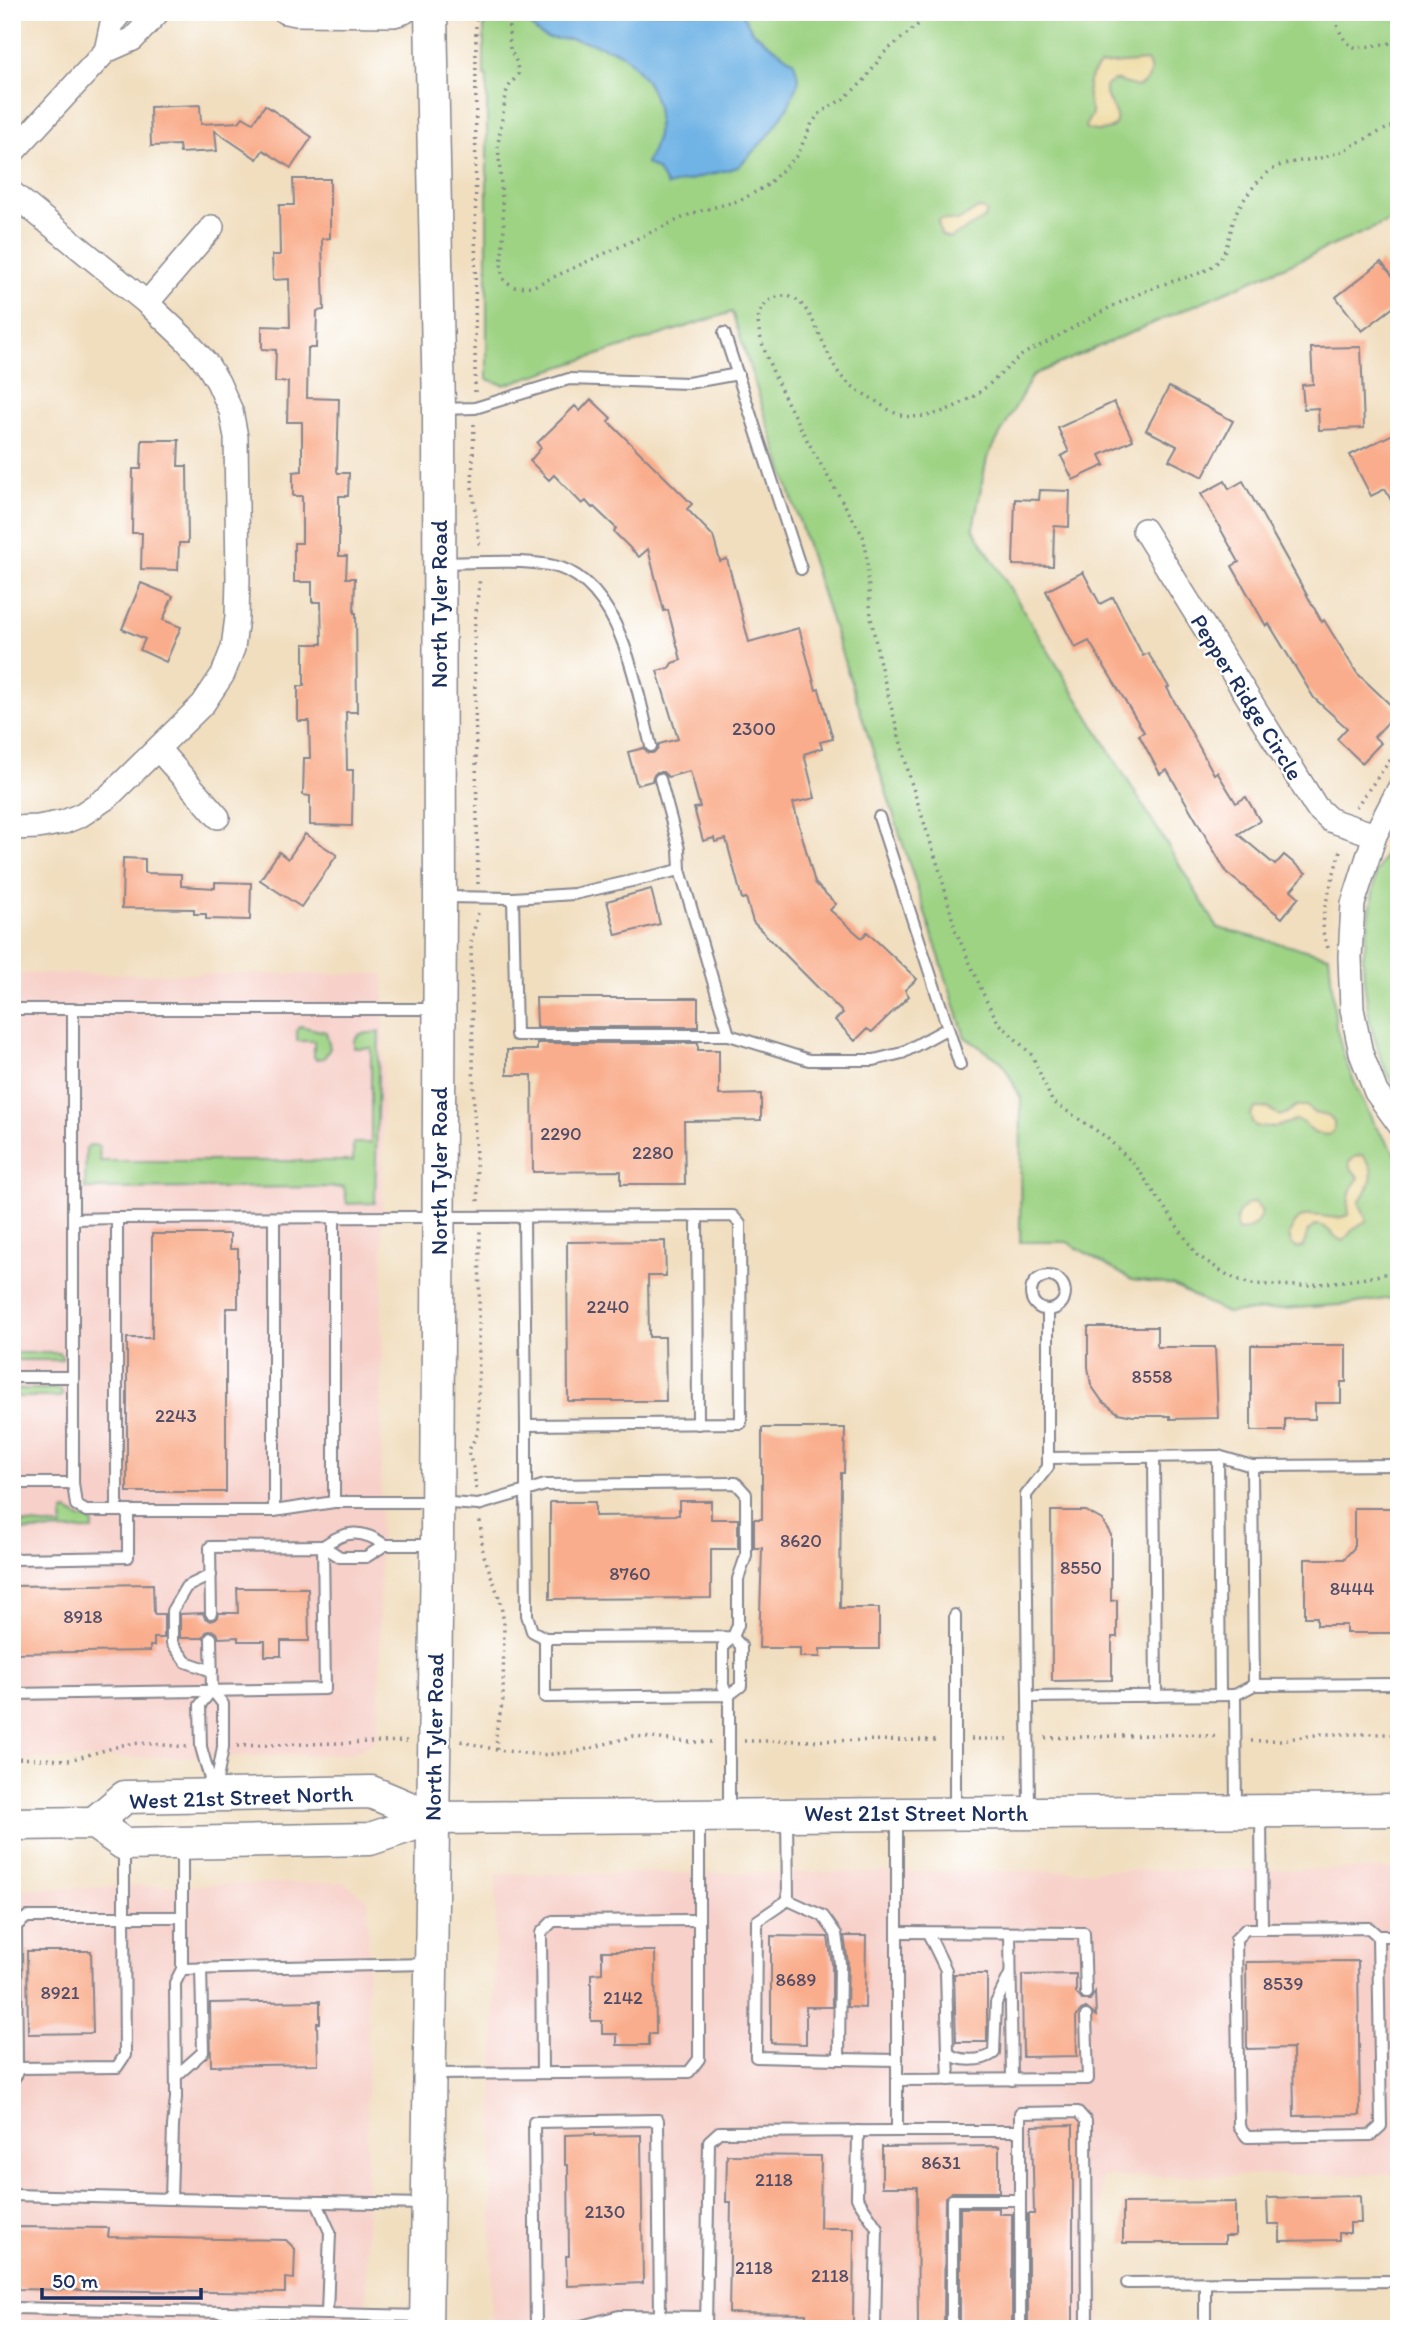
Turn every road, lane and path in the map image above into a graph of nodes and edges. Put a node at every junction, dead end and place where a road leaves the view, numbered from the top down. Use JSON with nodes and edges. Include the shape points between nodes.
{"nodes":[{"id":1,"x":121,"y":12,"type":"edge"},
{"id":2,"x":158,"y":12,"type":"edge"},
{"id":3,"x":285,"y":12,"type":"edge"},
{"id":4,"x":404,"y":12,"type":"edge"},
{"id":5,"x":431,"y":12,"type":"edge"},
{"id":6,"x":508,"y":12,"type":"edge"},
{"id":7,"x":933,"y":12,"type":"edge"},
{"id":8,"x":1332,"y":12,"type":"edge"},
{"id":9,"x":1399,"y":42,"type":"edge"},
{"id":10,"x":106,"y":51,"type":"junction"},
{"id":11,"x":1399,"y":125,"type":"edge"},
{"id":12,"x":12,"y":153,"type":"edge"},
{"id":13,"x":12,"y":193,"type":"edge"},
{"id":14,"x":212,"y":228,"type":"dead end"},
{"id":15,"x":147,"y":303,"type":"junction"},
{"id":16,"x":724,"y":333,"type":"dead end"},
{"id":17,"x":738,"y":374,"type":"junction"},
{"id":18,"x":439,"y":409,"type":"junction"},
{"id":19,"x":1144,"y":530,"type":"dead end"},
{"id":20,"x":438,"y":563,"type":"junction"},
{"id":21,"x":800,"y":569,"type":"dead end"},
{"id":22,"x":651,"y":746,"type":"dead end"},
{"id":23,"x":158,"y":749,"type":"junction"},
{"id":24,"x":660,"y":779,"type":"dead end"},
{"id":25,"x":1399,"y":789,"type":"edge"},
{"id":26,"x":218,"y":817,"type":"dead end"},
{"id":27,"x":879,"y":817,"type":"dead end"},
{"id":28,"x":12,"y":828,"type":"edge"},
{"id":29,"x":1375,"y":835,"type":"junction"},
{"id":30,"x":680,"y":870,"type":"junction"},
{"id":31,"x":440,"y":897,"type":"junction"},
{"id":32,"x":513,"y":898,"type":"junction"},
{"id":33,"x":12,"y":1009,"type":"edge"},
{"id":34,"x":73,"y":1009,"type":"junction"},
{"id":35,"x":440,"y":1009,"type":"junction"},
{"id":36,"x":948,"y":1028,"type":"junction"},
{"id":37,"x":729,"y":1035,"type":"junction"},
{"id":38,"x":960,"y":1065,"type":"dead end"},
{"id":39,"x":1399,"y":1124,"type":"edge"},
{"id":40,"x":697,"y":1216,"type":"junction"},
{"id":41,"x":334,"y":1217,"type":"junction"},
{"id":42,"x":439,"y":1217,"type":"junction"},
{"id":43,"x":524,"y":1217,"type":"junction"},
{"id":44,"x":274,"y":1218,"type":"junction"},
{"id":45,"x":73,"y":1219,"type":"junction"},
{"id":46,"x":117,"y":1219,"type":"junction"},
{"id":47,"x":1399,"y":1271,"type":"edge"},
{"id":48,"x":1048,"y":1310,"type":"dead end"},
{"id":49,"x":12,"y":1377,"type":"edge"},
{"id":50,"x":73,"y":1377,"type":"junction"},
{"id":51,"x":698,"y":1424,"type":"junction"},
{"id":52,"x":526,"y":1425,"type":"junction"},
{"id":53,"x":1218,"y":1456,"type":"junction"},
{"id":54,"x":1154,"y":1457,"type":"junction"},
{"id":55,"x":1048,"y":1458,"type":"junction"},
{"id":56,"x":1399,"y":1465,"type":"edge"},
{"id":57,"x":1252,"y":1466,"type":"junction"},
{"id":58,"x":12,"y":1483,"type":"edge"},
{"id":59,"x":73,"y":1483,"type":"junction"},
{"id":60,"x":526,"y":1492,"type":"junction"},
{"id":61,"x":334,"y":1502,"type":"junction"},
{"id":62,"x":437,"y":1502,"type":"junction"},
{"id":63,"x":122,"y":1510,"type":"junction"},
{"id":64,"x":274,"y":1510,"type":"junction"},
{"id":65,"x":385,"y":1545,"type":"junction"},
{"id":66,"x":437,"y":1545,"type":"junction"},
{"id":67,"x":323,"y":1546,"type":"junction"},
{"id":68,"x":12,"y":1559,"type":"edge"},
{"id":69,"x":211,"y":1575,"type":"junction"},
{"id":70,"x":211,"y":1613,"type":"dead end"},
{"id":71,"x":955,"y":1615,"type":"dead end"},
{"id":72,"x":733,"y":1637,"type":"junction"},
{"id":73,"x":211,"y":1638,"type":"dead end"},
{"id":74,"x":545,"y":1638,"type":"junction"},
{"id":75,"x":212,"y":1671,"type":"junction"},
{"id":76,"x":1399,"y":1684,"type":"edge"},
{"id":77,"x":1254,"y":1685,"type":"junction"},
{"id":78,"x":212,"y":1690,"type":"junction"},
{"id":79,"x":12,"y":1694,"type":"edge"},
{"id":80,"x":729,"y":1695,"type":"junction"},
{"id":81,"x":1220,"y":1695,"type":"junction"},
{"id":82,"x":1235,"y":1695,"type":"junction"},
{"id":83,"x":1156,"y":1696,"type":"junction"},
{"id":84,"x":1028,"y":1697,"type":"junction"},
{"id":85,"x":1399,"y":1734,"type":"edge"},
{"id":86,"x":1028,"y":1739,"type":"junction"},
{"id":87,"x":1235,"y":1739,"type":"junction"},
{"id":88,"x":955,"y":1740,"type":"junction"},
{"id":89,"x":434,"y":1741,"type":"junction"},
{"id":90,"x":729,"y":1742,"type":"junction"},
{"id":91,"x":223,"y":1746,"type":"junction"},
{"id":92,"x":201,"y":1747,"type":"junction"},
{"id":93,"x":12,"y":1758,"type":"edge"},
{"id":94,"x":214,"y":1795,"type":"junction"},
{"id":95,"x":1399,"y":1810,"type":"edge"},
{"id":96,"x":1249,"y":1811,"type":"junction"},
{"id":97,"x":1029,"y":1812,"type":"junction"},
{"id":98,"x":955,"y":1813,"type":"junction"},
{"id":99,"x":897,"y":1814,"type":"junction"},
{"id":100,"x":714,"y":1815,"type":"junction"},
{"id":101,"x":786,"y":1815,"type":"junction"},
{"id":102,"x":433,"y":1818,"type":"junction"},
{"id":103,"x":94,"y":1823,"type":"junction"},
{"id":104,"x":12,"y":1825,"type":"edge"},
{"id":105,"x":182,"y":1843,"type":"junction"},
{"id":106,"x":124,"y":1844,"type":"junction"},
{"id":107,"x":789,"y":1900,"type":"junction"},
{"id":108,"x":124,"y":1917,"type":"junction"},
{"id":109,"x":182,"y":1917,"type":"junction"},
{"id":110,"x":699,"y":1920,"type":"junction"},
{"id":111,"x":1262,"y":1929,"type":"junction"},
{"id":112,"x":897,"y":1932,"type":"junction"},
{"id":113,"x":928,"y":1933,"type":"junction"},
{"id":114,"x":1010,"y":1933,"type":"junction"},
{"id":115,"x":1378,"y":1936,"type":"junction"},
{"id":116,"x":1399,"y":1936,"type":"edge"},
{"id":117,"x":430,"y":1964,"type":"junction"},
{"id":118,"x":201,"y":1968,"type":"junction"},
{"id":119,"x":182,"y":1969,"type":"junction"},
{"id":120,"x":1010,"y":1974,"type":"junction"},
{"id":121,"x":1086,"y":1993,"type":"dead end"},
{"id":122,"x":1086,"y":2016,"type":"dead end"},
{"id":123,"x":948,"y":2053,"type":"junction"},
{"id":124,"x":839,"y":2059,"type":"junction"},
{"id":125,"x":897,"y":2060,"type":"junction"},
{"id":126,"x":17,"y":2068,"type":"junction"},
{"id":127,"x":542,"y":2073,"type":"junction"},
{"id":128,"x":430,"y":2074,"type":"junction"},
{"id":129,"x":176,"y":2076,"type":"junction"},
{"id":130,"x":897,"y":2080,"type":"junction"},
{"id":131,"x":948,"y":2080,"type":"junction"},
{"id":132,"x":1012,"y":2080,"type":"junction"},
{"id":133,"x":12,"y":2081,"type":"edge"},
{"id":134,"x":858,"y":2131,"type":"junction"},
{"id":135,"x":897,"y":2131,"type":"junction"},
{"id":136,"x":1020,"y":2131,"type":"junction"},
{"id":137,"x":12,"y":2196,"type":"edge"},
{"id":138,"x":171,"y":2199,"type":"junction"},
{"id":139,"x":1020,"y":2200,"type":"junction"},
{"id":140,"x":317,"y":2203,"type":"junction"},
{"id":141,"x":428,"y":2204,"type":"junction"},
{"id":142,"x":1399,"y":2281,"type":"edge"},
{"id":143,"x":1127,"y":2283,"type":"dead end"},
{"id":144,"x":1205,"y":2283,"type":"junction"},
{"id":145,"x":12,"y":2308,"type":"edge"},
{"id":146,"x":327,"y":2314,"type":"junction"},
{"id":147,"x":660,"y":2316,"type":"junction"},
{"id":148,"x":426,"y":2322,"type":"edge"},
{"id":149,"x":706,"y":2323,"type":"edge"},
{"id":150,"x":536,"y":2329,"type":"edge"},
{"id":151,"x":570,"y":2329,"type":"edge"},
{"id":152,"x":875,"y":2329,"type":"edge"},
{"id":153,"x":952,"y":2329,"type":"edge"},
{"id":154,"x":1020,"y":2329,"type":"edge"},
{"id":155,"x":1087,"y":2329,"type":"edge"},
{"id":156,"x":1205,"y":2329,"type":"edge"}],
"edges":[{"from":1,"to":10,"type":"street","via":[[112,23]]},
{"from":2,"to":10,"type":"street","via":[[133,39]]},
{"from":3,"to":4,"type":"street"},
{"from":5,"to":18,"type":"main road","name":"North Tyler Road"},
{"from":6,"to":7,"type":"path","via":[[510,49],[518,74],[507,89],[498,144],[504,227],[501,269],[504,280],[523,288],[766,186],[797,156],[821,112],[863,82],[884,53]]},
{"from":8,"to":9,"type":"path","via":[[1352,46]]},
{"from":10,"to":12,"type":"street"},
{"from":11,"to":47,"type":"path","via":[[1332,155],[1270,171],[1257,180],[1237,211],[1217,263],[1111,307],[1019,357],[973,396],[937,414],[898,414],[851,386],[836,370],[805,307],[795,297],[776,297],[758,318],[781,390],[863,536],[871,618],[911,782],[962,950],[998,1021],[1032,1055],[1052,1101],[1105,1137],[1136,1166],[1197,1255],[1219,1269],[1250,1284],[1301,1286]]},
{"from":13,"to":15,"type":"street"},
{"from":14,"to":15,"type":"street"},
{"from":15,"to":23,"type":"street","via":[[207,364],[230,411],[236,437],[238,591],[233,648],[223,674],[202,704]]},
{"from":16,"to":17,"type":"lane"},
{"from":17,"to":18,"type":"lane","via":[[688,383],[569,379],[475,408]]},
{"from":17,"to":21,"type":"lane"},
{"from":18,"to":20,"type":"main road","name":"North Tyler Road"},
{"from":19,"to":29,"type":"street","name":"Pepper Ridge Circle","via":[[1317,807],[1330,820]]},
{"from":20,"to":22,"type":"lane","via":[[551,565],[581,579],[604,603],[622,638]]},
{"from":20,"to":31,"type":"main road","name":"North Tyler Road"},
{"from":23,"to":26,"type":"street"},
{"from":23,"to":28,"type":"street","via":[[108,797],[80,816],[38,827]]},
{"from":24,"to":30,"type":"lane"},
{"from":25,"to":29,"type":"street"},
{"from":27,"to":36,"type":"lane"},
{"from":29,"to":39,"type":"street","via":[[1353,904],[1352,1009],[1361,1053],[1376,1092]]},
{"from":30,"to":32,"type":"lane","via":[[574,894]]},
{"from":30,"to":37,"type":"lane"},
{"from":31,"to":32,"type":"lane"},
{"from":31,"to":35,"type":"main road","name":"North Tyler Road"},
{"from":32,"to":37,"type":"lane","via":[[516,1035]]},
{"from":33,"to":34,"type":"lane"},
{"from":34,"to":35,"type":"lane"},
{"from":34,"to":45,"type":"lane"},
{"from":35,"to":42,"type":"main road","name":"North Tyler Road"},
{"from":36,"to":37,"type":"lane","via":[[902,1053],[874,1060],[809,1060]]},
{"from":36,"to":38,"type":"lane"},
{"from":40,"to":43,"type":"lane"},
{"from":40,"to":51,"type":"lane"},
{"from":40,"to":51,"type":"lane","via":[[733,1216],[740,1224],[741,1423]]},
{"from":41,"to":42,"type":"lane"},
{"from":41,"to":44,"type":"lane"},
{"from":41,"to":61,"type":"lane"},
{"from":42,"to":43,"type":"lane"},
{"from":42,"to":62,"type":"main road","name":"North Tyler Road"},
{"from":43,"to":52,"type":"lane"},
{"from":44,"to":46,"type":"lane"},
{"from":44,"to":64,"type":"lane"},
{"from":45,"to":46,"type":"lane"},
{"from":45,"to":50,"type":"lane"},
{"from":46,"to":63,"type":"lane"},
{"from":48,"to":55,"type":"lane"},
{"from":49,"to":50,"type":"lane"},
{"from":50,"to":59,"type":"lane"},
{"from":51,"to":52,"type":"lane"},
{"from":52,"to":60,"type":"lane"},
{"from":53,"to":54,"type":"lane"},
{"from":53,"to":57,"type":"lane"},
{"from":53,"to":81,"type":"lane"},
{"from":54,"to":55,"type":"lane"},
{"from":54,"to":83,"type":"lane"},
{"from":55,"to":84,"type":"lane","via":[[1048,1467],[1026,1495]]},
{"from":56,"to":57,"type":"lane"},
{"from":57,"to":77,"type":"lane"},
{"from":58,"to":59,"type":"lane"},
{"from":59,"to":63,"type":"lane","via":[[76,1504],[86,1510]]},
{"from":60,"to":62,"type":"lane","via":[[478,1505]]},
{"from":60,"to":72,"type":"lane","via":[[545,1485],[736,1483],[746,1494],[746,1556],[738,1578],[738,1625]]},
{"from":60,"to":74,"type":"lane","via":[[527,1615],[532,1631]]},
{"from":61,"to":62,"type":"lane"},
{"from":61,"to":64,"type":"lane"},
{"from":62,"to":66,"type":"main road","name":"North Tyler Road"},
{"from":63,"to":64,"type":"lane"},
{"from":63,"to":68,"type":"lane","via":[[128,1557]]},
{"from":65,"to":66,"type":"lane"},
{"from":65,"to":67,"type":"lane","via":[[366,1557],[340,1557]]},
{"from":65,"to":67,"type":"lane","via":[[369,1534],[339,1534]]},
{"from":66,"to":89,"type":"main road","name":"North Tyler Road"},
{"from":67,"to":69,"type":"lane","via":[[210,1547]]},
{"from":67,"to":78,"type":"lane","via":[[324,1689]]},
{"from":69,"to":70,"type":"lane"},
{"from":69,"to":75,"type":"lane","via":[[186,1587],[172,1611],[172,1643],[186,1662]]},
{"from":71,"to":88,"type":"lane"},
{"from":72,"to":74,"type":"lane"},
{"from":72,"to":80,"type":"lane","via":[[723,1646],[723,1686]]},
{"from":72,"to":80,"type":"lane","via":[[741,1646],[741,1686]]},
{"from":73,"to":75,"type":"lane"},
{"from":74,"to":80,"type":"lane","via":[[545,1696]]},
{"from":75,"to":78,"type":"lane"},
{"from":76,"to":77,"type":"lane"},
{"from":77,"to":82,"type":"lane"},
{"from":78,"to":79,"type":"lane"},
{"from":78,"to":91,"type":"lane","via":[[223,1704]]},
{"from":78,"to":92,"type":"lane","via":[[200,1705]]},
{"from":80,"to":90,"type":"lane"},
{"from":81,"to":82,"type":"lane"},
{"from":81,"to":83,"type":"lane"},
{"from":82,"to":87,"type":"lane"},
{"from":83,"to":84,"type":"lane"},
{"from":84,"to":86,"type":"lane"},
{"from":85,"to":87,"type":"path"},
{"from":86,"to":87,"type":"path","via":[[1190,1734]]},
{"from":86,"to":88,"type":"path"},
{"from":86,"to":97,"type":"lane"},
{"from":87,"to":96,"type":"lane"},
{"from":88,"to":90,"type":"path"},
{"from":88,"to":98,"type":"lane"},
{"from":89,"to":90,"type":"path","via":[[464,1741],[541,1755],[576,1752],[634,1736]]},
{"from":89,"to":91,"type":"path"},
{"from":89,"to":102,"type":"main road","name":"North Tyler Road"},
{"from":90,"to":100,"type":"lane"},
{"from":91,"to":94,"type":"lane"},
{"from":92,"to":93,"type":"path","via":[[140,1743],[70,1760]]},
{"from":92,"to":94,"type":"lane"},
{"from":94,"to":102,"type":"main road","name":"West 21st Street North","via":[[371,1792]]},
{"from":94,"to":103,"type":"main road","name":"West 21st Street North","via":[[125,1797]]},
{"from":95,"to":96,"type":"main road","name":"West 21st Street North"},
{"from":96,"to":97,"type":"main road","name":"West 21st Street North"},
{"from":96,"to":111,"type":"lane"},
{"from":97,"to":98,"type":"main road","name":"West 21st Street North"},
{"from":98,"to":99,"type":"main road","name":"West 21st Street North"},
{"from":99,"to":101,"type":"main road","name":"West 21st Street North"},
{"from":99,"to":112,"type":"lane"},
{"from":100,"to":101,"type":"main road","name":"West 21st Street North"},
{"from":100,"to":102,"type":"main road","name":"West 21st Street North"},
{"from":100,"to":110,"type":"lane"},
{"from":101,"to":107,"type":"lane"},
{"from":102,"to":105,"type":"main road","name":"West 21st Street North","via":[[370,1839]]},
{"from":102,"to":117,"type":"main road","name":"North Tyler Road"},
{"from":103,"to":104,"type":"main road"},
{"from":103,"to":106,"type":"main road","name":"West 21st Street North"},
{"from":105,"to":106,"type":"main road","name":"West 21st Street North"},
{"from":105,"to":109,"type":"lane"},
{"from":106,"to":108,"type":"lane"},
{"from":107,"to":124,"type":"lane","via":[[823,1916],[836,1934]]},
{"from":107,"to":124,"type":"lane","via":[[757,1921],[756,2057]]},
{"from":108,"to":109,"type":"lane"},
{"from":108,"to":126,"type":"lane","via":[[125,2055],[117,2067]]},
{"from":108,"to":126,"type":"lane","via":[[27,1917],[16,1926]]},
{"from":109,"to":119,"type":"lane"},
{"from":110,"to":127,"type":"lane","via":[[699,2059],[689,2072]]},
{"from":110,"to":127,"type":"lane","via":[[553,1921],[541,1933]]},
{"from":111,"to":115,"type":"lane","via":[[1369,1928]]},
{"from":111,"to":115,"type":"lane","via":[[1246,1929],[1236,1939],[1239,2127],[1247,2137],[1371,2136],[1381,2126]]},
{"from":112,"to":113,"type":"lane"},
{"from":112,"to":125,"type":"lane"},
{"from":113,"to":114,"type":"lane"},
{"from":113,"to":123,"type":"lane","via":[[946,1970]]},
{"from":114,"to":120,"type":"lane"},
{"from":114,"to":121,"type":"lane","via":[[1084,1933]]},
{"from":115,"to":116,"type":"lane"},
{"from":117,"to":118,"type":"lane"},
{"from":117,"to":128,"type":"main road","name":"North Tyler Road"},
{"from":118,"to":119,"type":"lane"},
{"from":118,"to":129,"type":"lane","via":[[202,2052]]},
{"from":119,"to":129,"type":"lane","via":[[175,1983]]},
{"from":120,"to":123,"type":"lane","via":[[996,2003],[994,2053],[966,2059]]},
{"from":120,"to":132,"type":"lane"},
{"from":122,"to":132,"type":"lane","via":[[1088,2079]]},
{"from":123,"to":131,"type":"lane"},
{"from":124,"to":125,"type":"lane"},
{"from":125,"to":130,"type":"lane"},
{"from":126,"to":133,"type":"lane"},
{"from":127,"to":128,"type":"lane"},
{"from":128,"to":141,"type":"main road","name":"North Tyler Road"},
{"from":129,"to":138,"type":"lane"},
{"from":130,"to":131,"type":"lane"},
{"from":130,"to":135,"type":"lane"},
{"from":131,"to":132,"type":"lane"},
{"from":134,"to":135,"type":"lane"},
{"from":134,"to":149,"type":"lane","via":[[719,2132],[709,2141]]},
{"from":134,"to":152,"type":"lane","via":[[857,2198],[877,2228]]},
{"from":135,"to":136,"type":"lane"},
{"from":136,"to":139,"type":"lane"},
{"from":136,"to":155,"type":"lane","via":[[1020,2113],[1077,2112],[1086,2121]]},
{"from":137,"to":138,"type":"lane"},
{"from":138,"to":140,"type":"lane"},
{"from":139,"to":153,"type":"lane","via":[[952,2200]]},
{"from":139,"to":154,"type":"lane"},
{"from":140,"to":141,"type":"lane"},
{"from":140,"to":146,"type":"lane","via":[[330,2232]]},
{"from":141,"to":148,"type":"main road","name":"North Tyler Road"},
{"from":142,"to":144,"type":"lane"},
{"from":143,"to":144,"type":"lane"},
{"from":144,"to":156,"type":"lane"},
{"from":145,"to":146,"type":"lane"},
{"from":146,"to":148,"type":"lane"},
{"from":147,"to":149,"type":"lane"},
{"from":147,"to":150,"type":"lane","via":[[658,2120],[534,2122]]},
{"from":147,"to":151,"type":"lane","via":[[619,2316]]}]}
